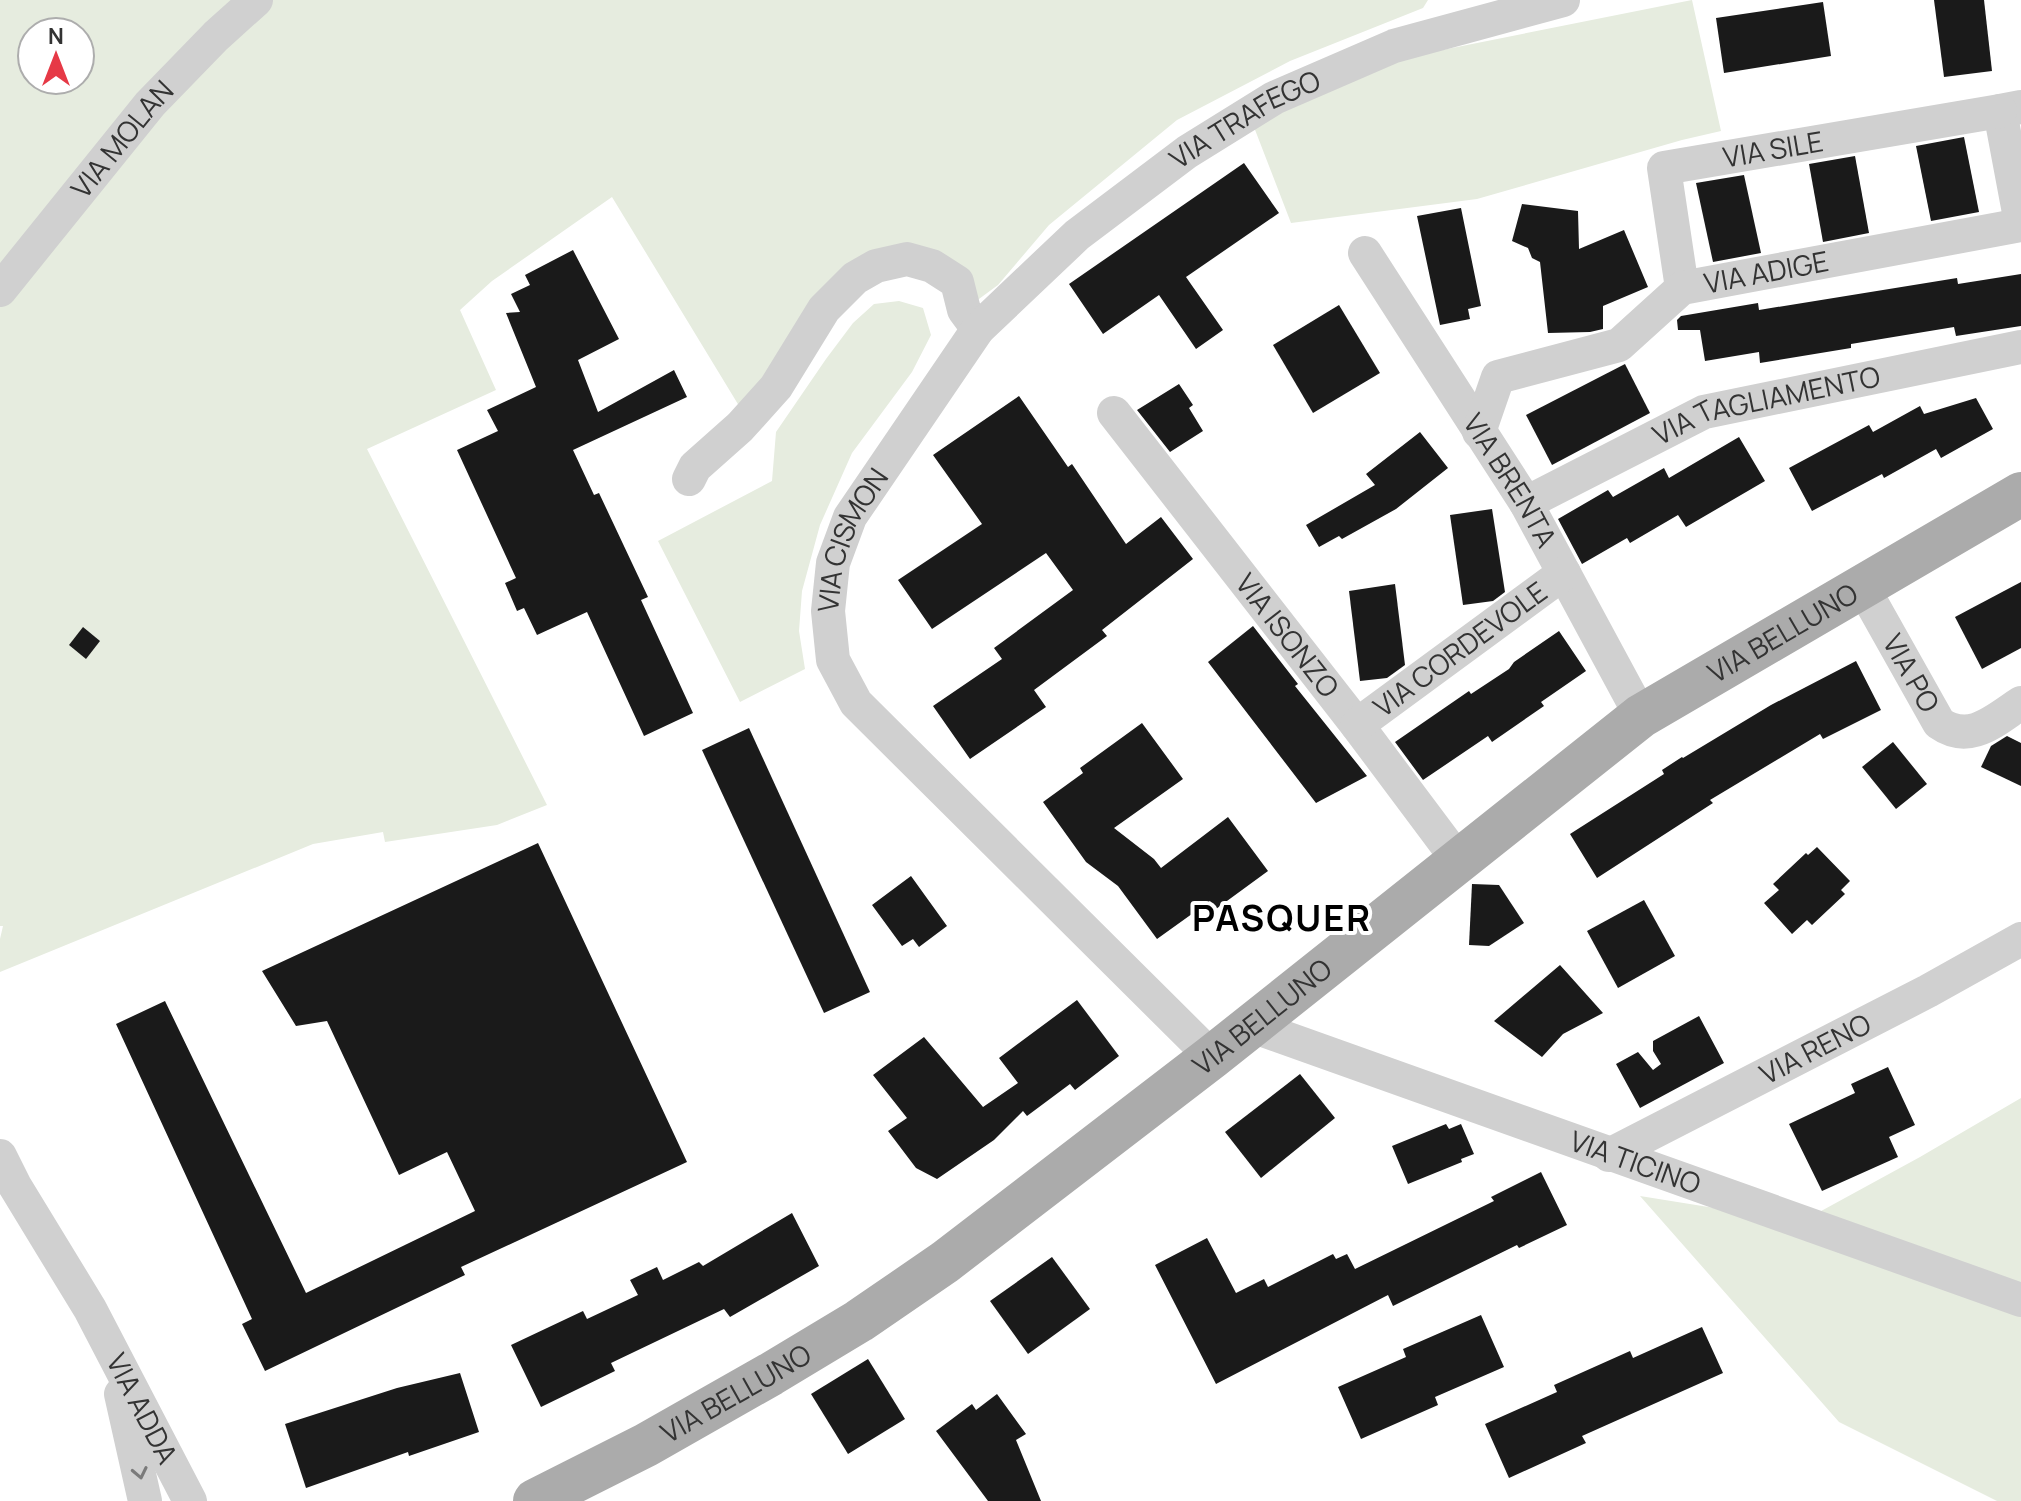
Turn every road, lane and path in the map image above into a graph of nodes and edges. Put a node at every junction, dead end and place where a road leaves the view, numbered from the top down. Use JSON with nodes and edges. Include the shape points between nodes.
{"nodes":[{"id":1,"x":256,"y":0,"type":"edge"},
{"id":2,"x":1563,"y":0,"type":"edge"},
{"id":3,"x":2010,"y":109,"type":"edge"},
{"id":4,"x":2021,"y":224,"type":"edge"},
{"id":5,"x":1365,"y":253,"type":"dead end"},
{"id":6,"x":1682,"y":288,"type":"junction"},
{"id":7,"x":0,"y":290,"type":"edge"},
{"id":8,"x":978,"y":329,"type":"junction"},
{"id":9,"x":2021,"y":347,"type":"edge"},
{"id":10,"x":1114,"y":413,"type":"dead end"},
{"id":11,"x":1479,"y":432,"type":"junction"},
{"id":12,"x":689,"y":479,"type":"dead end"},
{"id":13,"x":2021,"y":494,"type":"edge"},
{"id":14,"x":1526,"y":503,"type":"junction"},
{"id":15,"x":1564,"y":573,"type":"junction"},
{"id":16,"x":1862,"y":586,"type":"junction"},
{"id":17,"x":2021,"y":703,"type":"edge"},
{"id":18,"x":1641,"y":716,"type":"junction"},
{"id":19,"x":1357,"y":725,"type":"junction"},
{"id":20,"x":1458,"y":860,"type":"junction"},
{"id":21,"x":2021,"y":939,"type":"edge"},
{"id":22,"x":1249,"y":1025,"type":"junction"},
{"id":23,"x":1212,"y":1057,"type":"junction"},
{"id":24,"x":1609,"y":1155,"type":"junction"},
{"id":25,"x":0,"y":1156,"type":"edge"},
{"id":26,"x":2021,"y":1300,"type":"edge"},
{"id":27,"x":94,"y":1318,"type":"junction"},
{"id":28,"x":145,"y":1501,"type":"edge"},
{"id":29,"x":190,"y":1501,"type":"edge"},
{"id":30,"x":535,"y":1501,"type":"edge"}],
"edges":[{"from":1,"to":7,"type":"street","name":"VIA MOLAN","via":[[150,104]]},
{"from":2,"to":8,"type":"street","name":"VIA TRAFEGO","via":[[1394,46],[1274,98],[1187,152],[1077,235]]},
{"from":3,"to":4,"type":"street"},
{"from":3,"to":6,"type":"street","name":"VIA SILE","via":[[1664,168]]},
{"from":4,"to":6,"type":"street","name":"VIA ADIGE"},
{"from":5,"to":11,"type":"street","name":"VIA BRENTA"},
{"from":6,"to":11,"type":"street","name":"VIA ADIGE","via":[[1619,345],[1498,377]]},
{"from":8,"to":12,"type":"street","via":[[964,310],[957,282],[932,266],[907,259],[876,266],[855,278],[824,309],[776,387]]},
{"from":8,"to":23,"type":"street","name":"VIA CISMON","via":[[850,517],[833,563],[828,611],[833,660],[856,703]]},
{"from":9,"to":14,"type":"street","name":"VIA TAGLIAMENTO","via":[[1704,412]]},
{"from":10,"to":19,"type":"street","name":"VIA ISONZO"},
{"from":11,"to":14,"type":"street","name":"VIA BRENTA"},
{"from":13,"to":16,"type":"main road","name":"VIA BELLUNO"},
{"from":14,"to":15,"type":"street","name":"VIA BRENTA"},
{"from":15,"to":18,"type":"street","name":"VIA BRENTA"},
{"from":15,"to":19,"type":"street","name":"VIA CORDEVOLE"},
{"from":16,"to":17,"type":"street","name":"VIA PO","via":[[1939,723],[1949,730],[1974,731]]},
{"from":16,"to":18,"type":"main road","name":"VIA BELLUNO"},
{"from":18,"to":20,"type":"main road","name":"VIA BELLUNO"},
{"from":19,"to":20,"type":"street","name":"VIA ISONZO"},
{"from":20,"to":22,"type":"main road","name":"VIA BELLUNO"},
{"from":21,"to":24,"type":"street","name":"VIA RENO"},
{"from":22,"to":23,"type":"main road","name":"VIA BELLUNO"},
{"from":22,"to":24,"type":"street","name":"VIA TICINO"},
{"from":23,"to":30,"type":"main road","name":"VIA BELLUNO","via":[[945,1262],[859,1321],[646,1445]]},
{"from":24,"to":26,"type":"street","name":"VIA TICINO"},
{"from":25,"to":27,"type":"street","name":"VIA ADDA"},
{"from":27,"to":28,"type":"street","name":"VIA ADDA","one_way":true,"via":[[123,1402]]},
{"from":27,"to":29,"type":"street","name":"VIA ADDA"}]}
